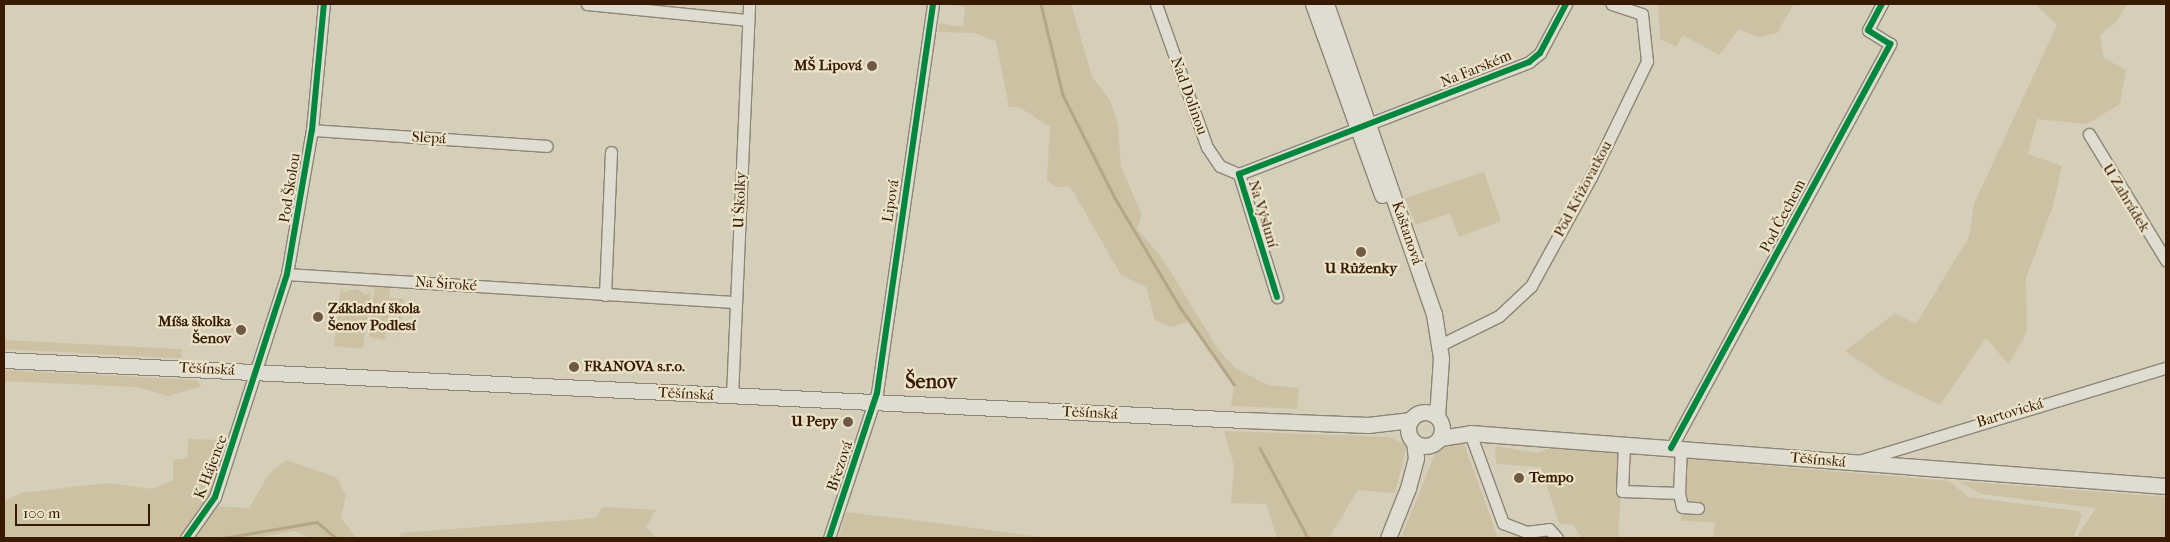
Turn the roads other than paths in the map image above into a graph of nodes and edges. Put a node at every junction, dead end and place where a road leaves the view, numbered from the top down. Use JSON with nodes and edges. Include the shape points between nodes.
{"nodes":[{"id":1,"x":324,"y":4,"type":"edge"},
{"id":2,"x":587,"y":4,"type":"edge"},
{"id":3,"x":749,"y":4,"type":"edge"},
{"id":4,"x":933,"y":4,"type":"edge"},
{"id":5,"x":1156,"y":4,"type":"edge"},
{"id":6,"x":1313,"y":4,"type":"edge"},
{"id":7,"x":1326,"y":4,"type":"edge"},
{"id":8,"x":1566,"y":4,"type":"edge"},
{"id":9,"x":1612,"y":4,"type":"edge"},
{"id":10,"x":1882,"y":4,"type":"edge"},
{"id":11,"x":748,"y":20,"type":"junction"},
{"id":12,"x":1363,"y":126,"type":"junction"},
{"id":13,"x":312,"y":130,"type":"junction"},
{"id":14,"x":2089,"y":134,"type":"dead end"},
{"id":15,"x":546,"y":146,"type":"dead end"},
{"id":16,"x":611,"y":152,"type":"dead end"},
{"id":17,"x":1239,"y":174,"type":"junction"},
{"id":18,"x":2166,"y":260,"type":"edge"},
{"id":19,"x":288,"y":274,"type":"junction"},
{"id":20,"x":605,"y":295,"type":"junction"},
{"id":21,"x":1277,"y":297,"type":"dead end"},
{"id":22,"x":736,"y":302,"type":"junction"},
{"id":23,"x":1438,"y":346,"type":"junction"},
{"id":24,"x":4,"y":360,"type":"edge"},
{"id":25,"x":2166,"y":368,"type":"edge"},
{"id":26,"x":259,"y":372,"type":"junction"},
{"id":27,"x":1440,"y":385,"type":"junction"},
{"id":28,"x":732,"y":396,"type":"junction"},
{"id":29,"x":874,"y":402,"type":"junction"},
{"id":30,"x":1414,"y":427,"type":"junction"},
{"id":31,"x":1438,"y":431,"type":"junction"},
{"id":32,"x":1470,"y":433,"type":"junction"},
{"id":33,"x":1624,"y":444,"type":"junction"},
{"id":34,"x":1676,"y":448,"type":"junction"},
{"id":35,"x":1855,"y":463,"type":"junction"},
{"id":36,"x":2166,"y":486,"type":"edge"},
{"id":37,"x":1408,"y":488,"type":"junction"},
{"id":38,"x":1679,"y":492,"type":"junction"},
{"id":39,"x":1698,"y":508,"type":"dead end"},
{"id":40,"x":186,"y":538,"type":"edge"},
{"id":41,"x":829,"y":538,"type":"edge"},
{"id":42,"x":1388,"y":538,"type":"edge"},
{"id":43,"x":1557,"y":538,"type":"edge"}],
"edges":[{"from":1,"to":13,"type":"street","name":"Pod Školou"},
{"from":2,"to":11,"type":"street"},
{"from":3,"to":11,"type":"street","name":"U Školky"},
{"from":4,"to":29,"type":"street","name":"Lipová"},
{"from":5,"to":17,"type":"street","name":"Nad Dolinou","via":[[1207,147],[1220,166]]},
{"from":6,"to":12,"type":"main road","name":"Kaštanová"},
{"from":7,"to":12,"type":"main road","name":"Kaštanová"},
{"from":8,"to":12,"type":"street","name":"Na Farském","via":[[1540,52],[1529,62]]},
{"from":9,"to":23,"type":"street","name":"Pod Křižovatkou","via":[[1642,14],[1647,62],[1591,177],[1531,286],[1500,316]]},
{"from":10,"to":34,"type":"street","name":"Pod Čechem","via":[[1868,30],[1890,44]]},
{"from":11,"to":22,"type":"street","name":"U Školky"},
{"from":12,"to":17,"type":"street","name":"Na Výsluní"},
{"from":12,"to":23,"type":"main road","name":"Kaštanová","via":[[1427,291]]},
{"from":13,"to":15,"type":"street","name":"Slepá"},
{"from":13,"to":19,"type":"street","name":"Pod Školou"},
{"from":14,"to":18,"type":"street","name":"U Zahrádek"},
{"from":16,"to":20,"type":"street"},
{"from":17,"to":21,"type":"street","name":"Na Výsluní"},
{"from":19,"to":20,"type":"street","name":"Na Široké"},
{"from":19,"to":26,"type":"street","name":"Pod Školou"},
{"from":20,"to":22,"type":"street","name":"Na Široké"},
{"from":22,"to":28,"type":"street","name":"U Školky"},
{"from":23,"to":27,"type":"main road","name":"Kaštanová"},
{"from":24,"to":26,"type":"main road","name":"Těšínská"},
{"from":25,"to":35,"type":"street","name":"Bartovická"},
{"from":26,"to":28,"type":"main road","name":"Těšínská"},
{"from":26,"to":40,"type":"street","name":"K Hájence","via":[[215,498]]},
{"from":27,"to":30,"type":"main road"},
{"from":27,"to":31,"type":"main road","name":"Kaštanová"},
{"from":28,"to":29,"type":"main road","name":"Těšínská"},
{"from":29,"to":30,"type":"main road","name":"Těšínská"},
{"from":29,"to":41,"type":"street","name":"Březová"},
{"from":30,"to":31,"type":"main road"},
{"from":30,"to":31,"type":"main road"},
{"from":30,"to":37,"type":"main road","via":[[1416,458]]},
{"from":31,"to":32,"type":"main road","name":"Těšínská"},
{"from":31,"to":37,"type":"main road"},
{"from":32,"to":33,"type":"main road","name":"Těšínská"},
{"from":32,"to":43,"type":"street","via":[[1503,523],[1526,532],[1549,530]]},
{"from":33,"to":34,"type":"main road","name":"Těšínská"},
{"from":33,"to":38,"type":"street","via":[[1622,491]]},
{"from":34,"to":35,"type":"main road","name":"Těšínská"},
{"from":34,"to":38,"type":"street"},
{"from":35,"to":36,"type":"main road","name":"Těšínská"},
{"from":37,"to":42,"type":"main road"},
{"from":38,"to":39,"type":"street","via":[[1682,507]]}]}
